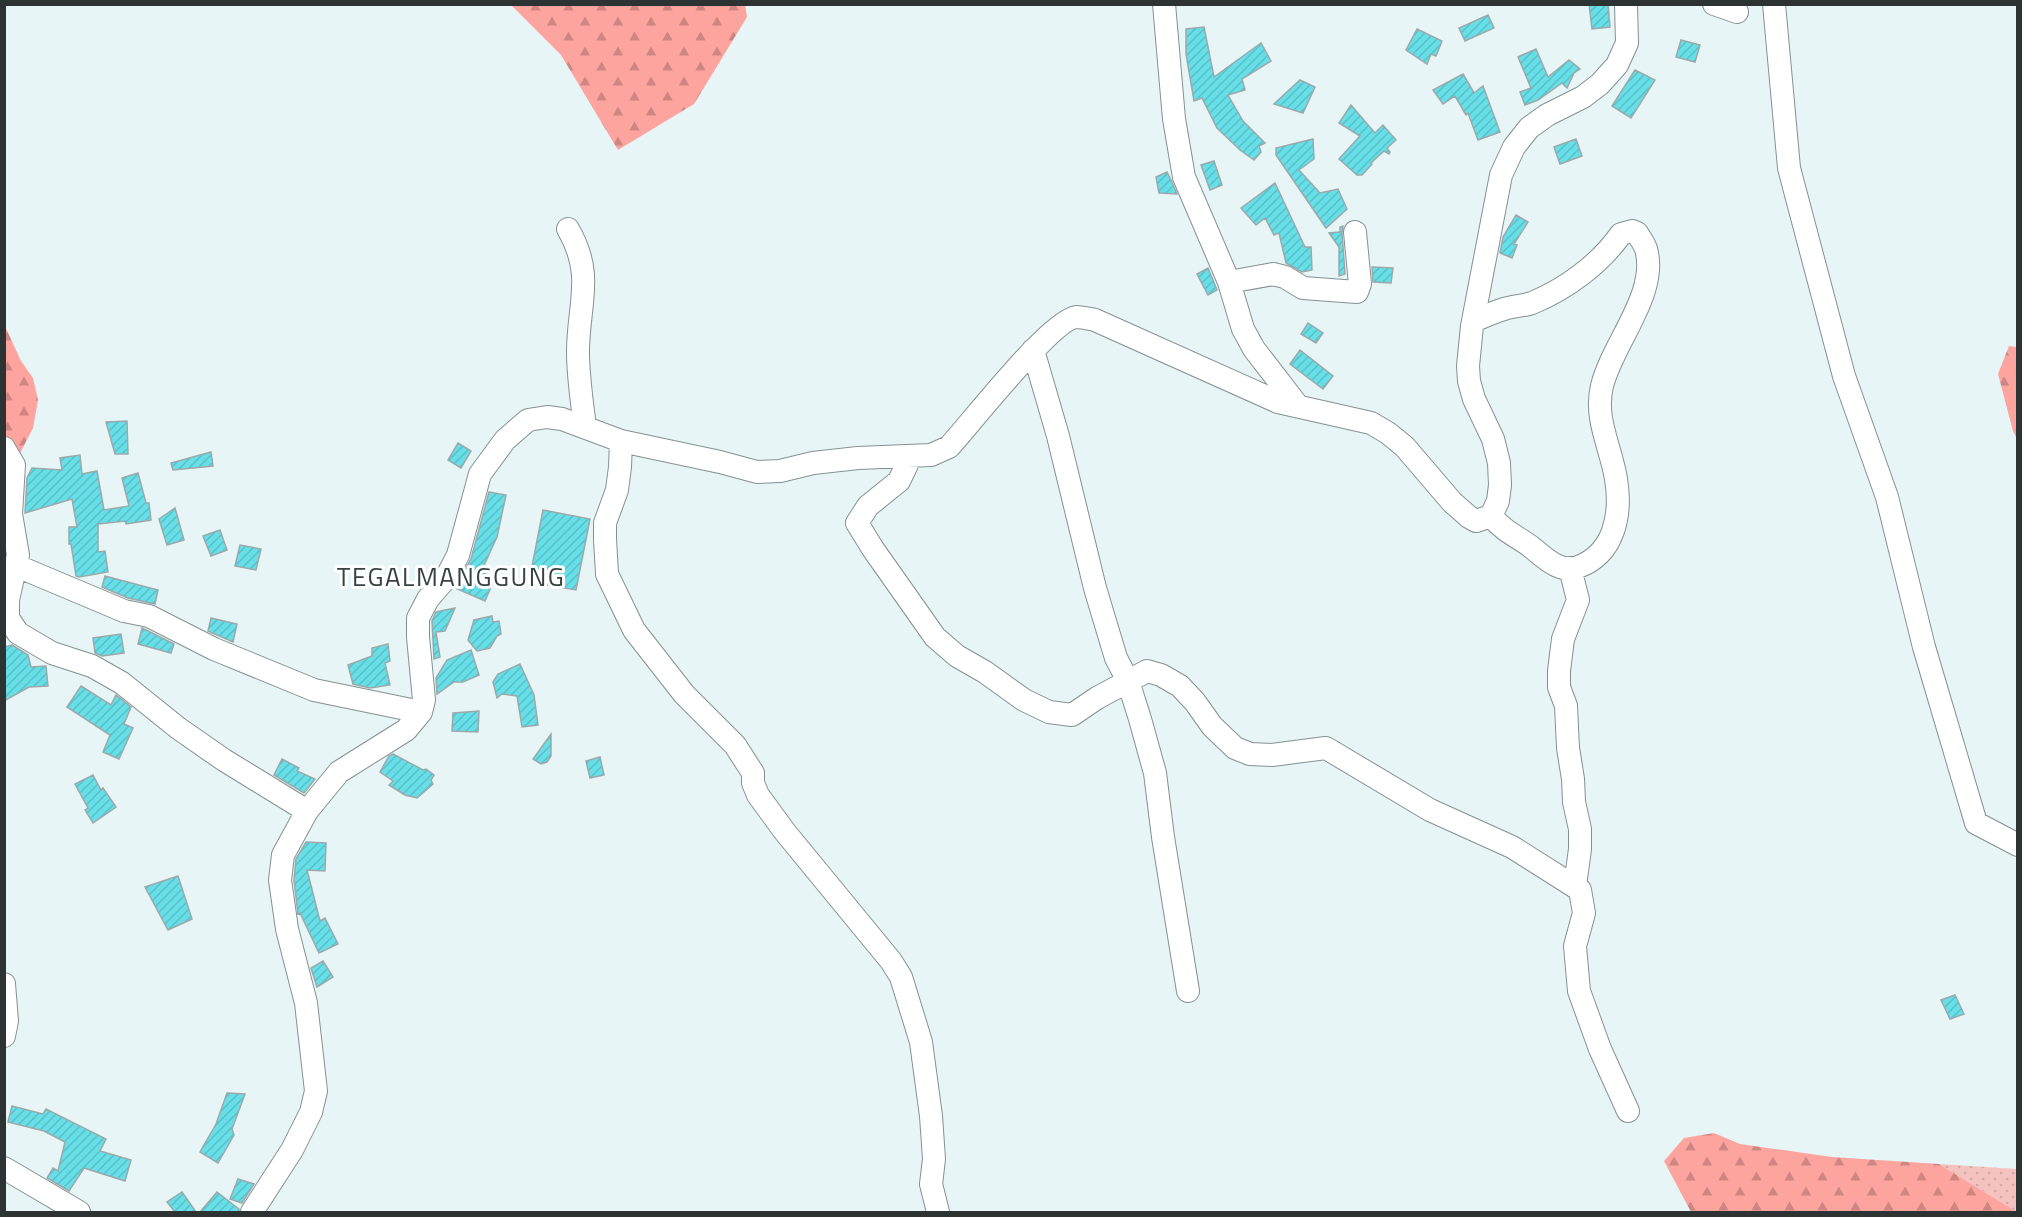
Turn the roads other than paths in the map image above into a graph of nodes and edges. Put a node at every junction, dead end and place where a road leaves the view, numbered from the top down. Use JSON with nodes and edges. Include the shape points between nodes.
{"nodes":[{"id":1,"x":1164,"y":4,"type":"edge"},
{"id":2,"x":1180,"y":4,"type":"edge"},
{"id":3,"x":1626,"y":4,"type":"edge"},
{"id":4,"x":1714,"y":4,"type":"edge"},
{"id":5,"x":1774,"y":4,"type":"edge"},
{"id":6,"x":1737,"y":12,"type":"dead end"},
{"id":7,"x":1166,"y":28,"type":"junction"},
{"id":8,"x":568,"y":229,"type":"dead end"},
{"id":9,"x":1355,"y":232,"type":"dead end"},
{"id":10,"x":1229,"y":282,"type":"junction"},
{"id":11,"x":1473,"y":321,"type":"junction"},
{"id":12,"x":1033,"y":350,"type":"junction"},
{"id":13,"x":1298,"y":406,"type":"junction"},
{"id":14,"x":585,"y":427,"type":"junction"},
{"id":15,"x":621,"y":441,"type":"junction"},
{"id":16,"x":4,"y":448,"type":"edge"},
{"id":17,"x":911,"y":456,"type":"junction"},
{"id":18,"x":1491,"y":516,"type":"junction"},
{"id":19,"x":17,"y":566,"type":"junction"},
{"id":20,"x":1570,"y":568,"type":"junction"},
{"id":21,"x":1128,"y":681,"type":"junction"},
{"id":22,"x":421,"y":712,"type":"junction"},
{"id":23,"x":307,"y":812,"type":"junction"},
{"id":24,"x":2018,"y":845,"type":"edge"},
{"id":25,"x":1575,"y":886,"type":"junction"},
{"id":26,"x":4,"y":984,"type":"edge"},
{"id":27,"x":1188,"y":991,"type":"dead end"},
{"id":28,"x":4,"y":1036,"type":"edge"},
{"id":29,"x":1628,"y":1111,"type":"dead end"},
{"id":30,"x":4,"y":1168,"type":"edge"},
{"id":31,"x":79,"y":1212,"type":"edge"},
{"id":32,"x":252,"y":1212,"type":"edge"},
{"id":33,"x":938,"y":1212,"type":"edge"}],
"edges":[{"from":1,"to":7,"type":"street"},
{"from":2,"to":7,"type":"street"},
{"from":3,"to":11,"type":"street","via":[[1627,43],[1617,65],[1583,97],[1529,128],[1514,147],[1501,175]]},
{"from":4,"to":6,"type":"street"},
{"from":5,"to":24,"type":"street","via":[[1789,168],[1844,376],[1887,497],[1924,647],[1976,822]]},
{"from":7,"to":10,"type":"street","via":[[1184,177]]},
{"from":8,"to":14,"type":"street","via":[[578,246],[584,275],[578,350]]},
{"from":9,"to":10,"type":"street","via":[[1360,284],[1357,292],[1303,288],[1273,274]]},
{"from":10,"to":13,"type":"street","via":[[1243,329],[1254,349]]},
{"from":11,"to":18,"type":"street","via":[[1469,381],[1499,463],[1498,501]]},
{"from":11,"to":20,"type":"street","via":[[1531,303],[1578,277],[1612,248],[1621,234],[1637,233],[1646,248],[1645,286],[1610,363],[1598,405],[1616,479],[1617,520],[1601,553],[1591,562]]},
{"from":12,"to":13,"type":"street","via":[[1062,323],[1077,317],[1095,320],[1278,402]]},
{"from":12,"to":17,"type":"street","via":[[949,447],[931,455]]},
{"from":12,"to":21,"type":"street","via":[[1095,588],[1116,658]]},
{"from":13,"to":18,"type":"street","via":[[1371,423],[1405,447],[1469,517],[1476,521]]},
{"from":14,"to":15,"type":"street"},
{"from":14,"to":22,"type":"street","via":[[547,417],[528,420],[505,440],[480,474],[458,555],[418,618],[424,700]]},
{"from":15,"to":17,"type":"street","via":[[757,472],[858,458]]},
{"from":15,"to":33,"type":"street","via":[[616,490],[605,523],[607,574],[634,630],[684,694],[735,745],[753,773],[758,795],[901,977],[921,1042],[932,1116],[932,1184]]},
{"from":16,"to":19,"type":"street","via":[[14,465],[11,514]]},
{"from":17,"to":21,"type":"street","via":[[899,481],[868,506],[857,523],[935,637],[1023,700],[1049,712],[1072,715]]},
{"from":18,"to":20,"type":"street","via":[[1504,531],[1544,558]]},
{"from":19,"to":22,"type":"street","via":[[124,611],[149,616],[214,649],[314,690]]},
{"from":19,"to":23,"type":"street","via":[[8,600],[8,618],[18,633],[52,653],[92,666],[122,683],[178,728]]},
{"from":20,"to":25,"type":"street","via":[[1578,600],[1563,639],[1559,687],[1566,706],[1580,828]]},
{"from":21,"to":25,"type":"street","via":[[1147,671],[1180,686],[1229,743],[1251,754],[1326,748],[1430,810],[1512,847]]},
{"from":21,"to":27,"type":"street","via":[[1155,773]]},
{"from":22,"to":23,"type":"street","via":[[406,730],[339,772]]},
{"from":23,"to":32,"type":"street","via":[[283,855],[280,880],[287,929],[306,1003],[316,1090],[311,1112],[292,1150]]},
{"from":25,"to":29,"type":"street","via":[[1580,890],[1584,913],[1575,946],[1579,991]]},
{"from":26,"to":28,"type":"street"},
{"from":30,"to":31,"type":"street"}]}
